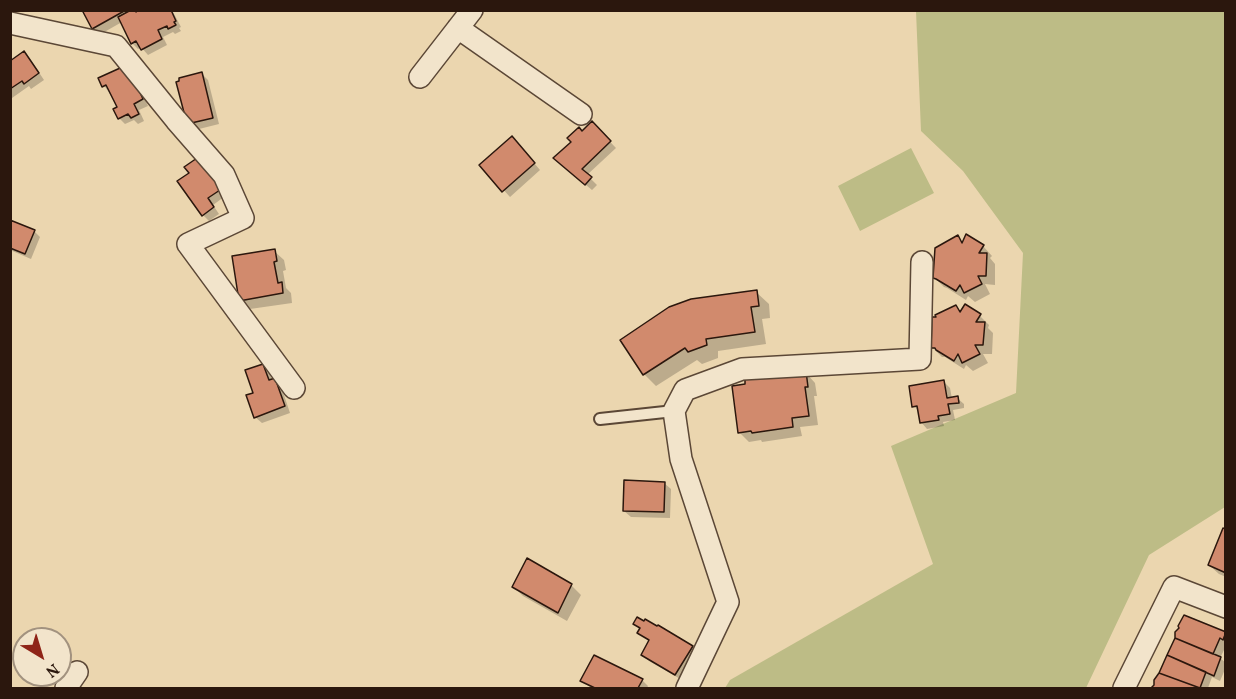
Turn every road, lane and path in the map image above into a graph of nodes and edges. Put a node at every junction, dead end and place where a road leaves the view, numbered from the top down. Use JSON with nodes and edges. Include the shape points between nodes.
{"nodes":[{"id":1,"x":471,"y":10,"type":"edge"},
{"id":2,"x":10,"y":23,"type":"edge"},
{"id":3,"x":458,"y":28,"type":"junction"},
{"id":4,"x":420,"y":77,"type":"dead end"},
{"id":5,"x":581,"y":114,"type":"dead end"},
{"id":6,"x":922,"y":262,"type":"dead end"},
{"id":7,"x":294,"y":388,"type":"dead end"},
{"id":8,"x":674,"y":411,"type":"junction"},
{"id":9,"x":600,"y":419,"type":"dead end"},
{"id":10,"x":1226,"y":607,"type":"edge"},
{"id":11,"x":687,"y":688,"type":"edge"},
{"id":12,"x":1124,"y":688,"type":"edge"}],
"edges":[{"from":1,"to":3,"type":"street"},
{"from":2,"to":7,"type":"street","via":[[116,46],[224,175],[243,218],[189,244]]},
{"from":3,"to":4,"type":"street"},
{"from":3,"to":5,"type":"street"},
{"from":6,"to":8,"type":"street","via":[[920,359],[742,369],[685,390]]},
{"from":8,"to":9,"type":"lane"},
{"from":8,"to":11,"type":"street","via":[[681,459],[728,602]]},
{"from":10,"to":12,"type":"street","via":[[1174,587]]}]}
